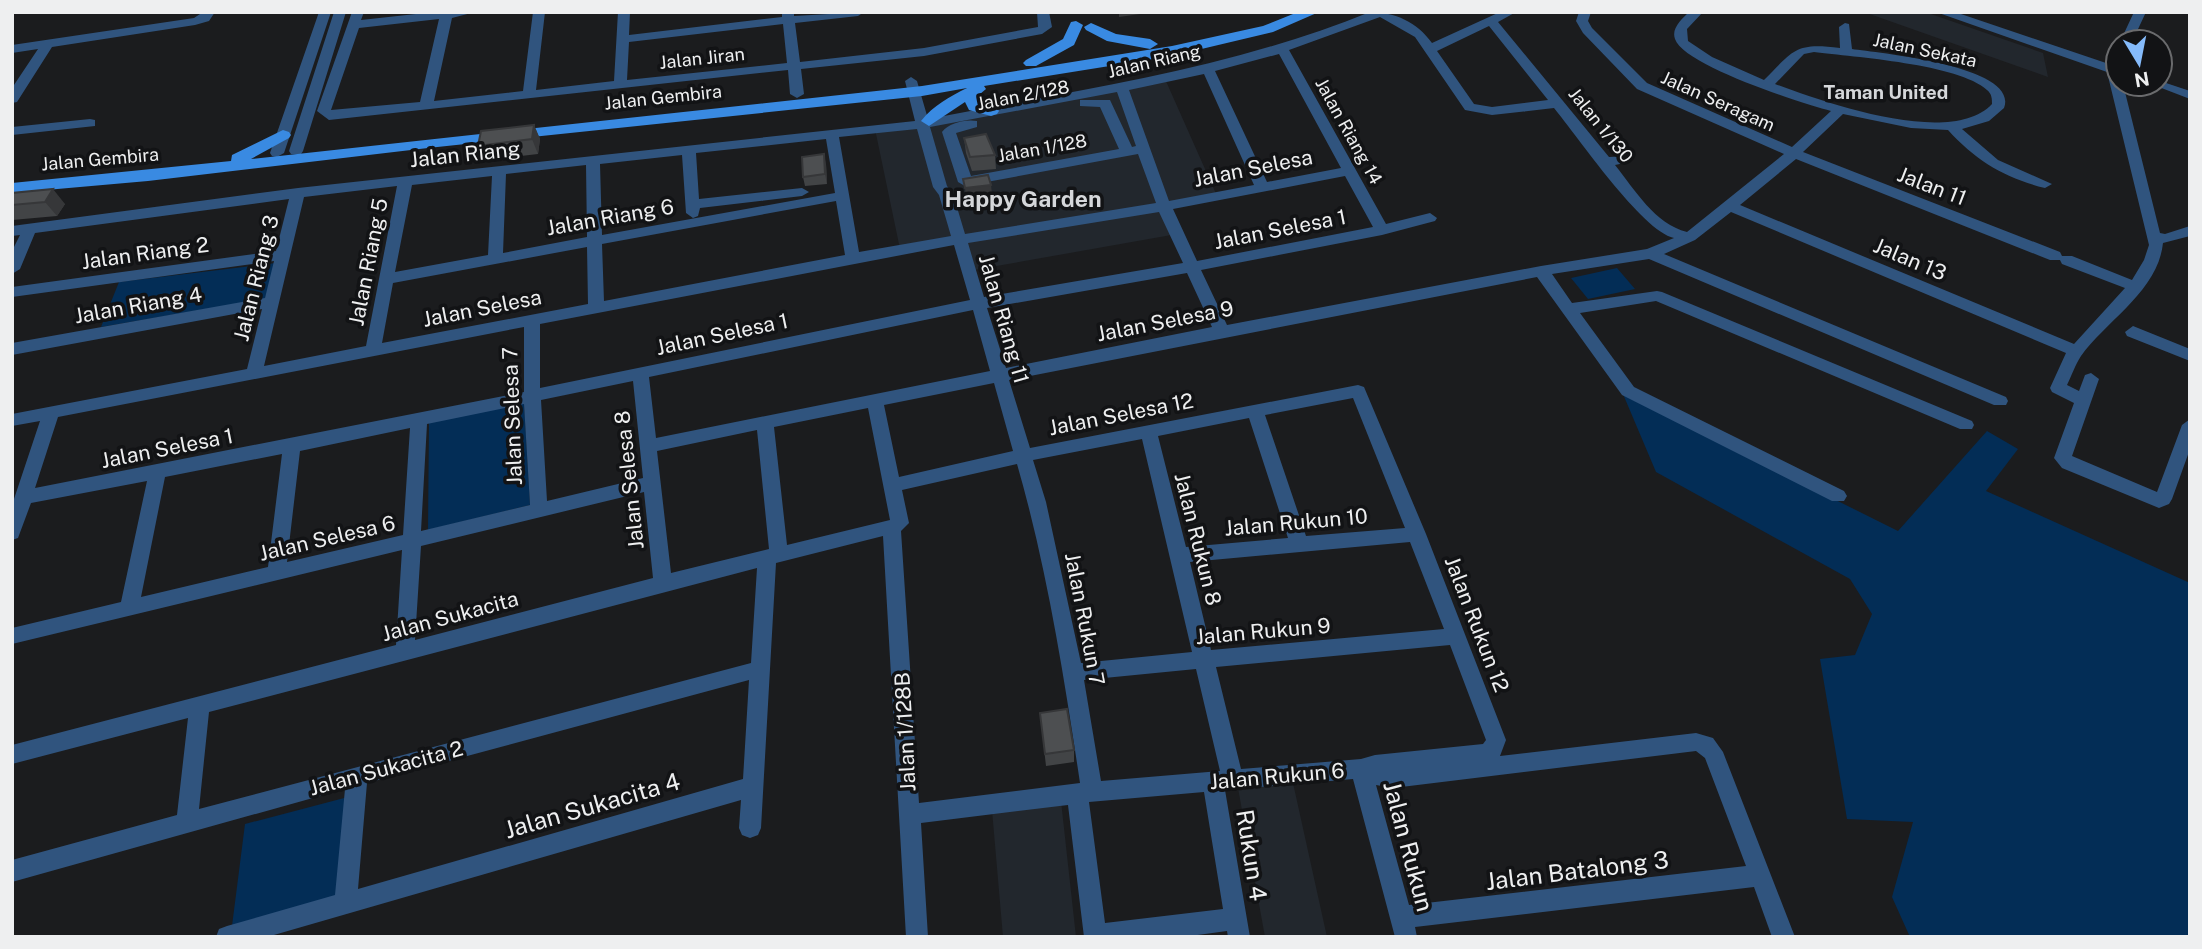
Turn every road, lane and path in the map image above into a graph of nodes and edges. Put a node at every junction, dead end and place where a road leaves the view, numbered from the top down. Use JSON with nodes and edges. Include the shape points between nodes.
{"nodes":[{"id":1,"x":325,"y":12,"type":"edge"},
{"id":2,"x":340,"y":12,"type":"edge"},
{"id":3,"x":469,"y":12,"type":"edge"},
{"id":4,"x":539,"y":12,"type":"edge"},
{"id":5,"x":624,"y":12,"type":"edge"},
{"id":6,"x":858,"y":12,"type":"edge"},
{"id":7,"x":1043,"y":12,"type":"edge"},
{"id":8,"x":1275,"y":12,"type":"edge"},
{"id":9,"x":1312,"y":12,"type":"edge"},
{"id":10,"x":1381,"y":12,"type":"edge"},
{"id":11,"x":1510,"y":12,"type":"edge"},
{"id":12,"x":1585,"y":12,"type":"edge"},
{"id":13,"x":1697,"y":12,"type":"edge"},
{"id":14,"x":1942,"y":12,"type":"edge"},
{"id":15,"x":2140,"y":12,"type":"edge"},
{"id":16,"x":446,"y":15,"type":"junction"},
{"id":17,"x":1958,"y":15,"type":"edge"},
{"id":18,"x":206,"y":16,"type":"edge"},
{"id":19,"x":788,"y":16,"type":"edge"},
{"id":20,"x":356,"y":19,"type":"edge"},
{"id":21,"x":1081,"y":19,"type":"edge"},
{"id":22,"x":1492,"y":22,"type":"junction"},
{"id":23,"x":1845,"y":27,"type":"dead end"},
{"id":24,"x":2133,"y":28,"type":"edge"},
{"id":25,"x":623,"y":39,"type":"junction"},
{"id":26,"x":47,"y":44,"type":"junction"},
{"id":27,"x":1150,"y":44,"type":"junction"},
{"id":28,"x":12,"y":49,"type":"edge"},
{"id":29,"x":1283,"y":50,"type":"junction"},
{"id":30,"x":1430,"y":50,"type":"junction"},
{"id":31,"x":1846,"y":52,"type":"junction"},
{"id":32,"x":1107,"y":57,"type":"junction"},
{"id":33,"x":1088,"y":60,"type":"junction"},
{"id":34,"x":2104,"y":62,"type":"edge"},
{"id":35,"x":1031,"y":63,"type":"junction"},
{"id":36,"x":794,"y":66,"type":"junction"},
{"id":37,"x":1208,"y":69,"type":"junction"},
{"id":38,"x":1003,"y":79,"type":"junction"},
{"id":39,"x":1767,"y":84,"type":"junction"},
{"id":40,"x":621,"y":85,"type":"junction"},
{"id":41,"x":917,"y":86,"type":"junction"},
{"id":42,"x":1124,"y":89,"type":"junction"},
{"id":43,"x":972,"y":92,"type":"junction"},
{"id":44,"x":797,"y":94,"type":"junction"},
{"id":45,"x":529,"y":95,"type":"junction"},
{"id":46,"x":859,"y":98,"type":"junction"},
{"id":47,"x":2123,"y":98,"type":"edge"},
{"id":48,"x":12,"y":99,"type":"edge"},
{"id":49,"x":1559,"y":103,"type":"junction"},
{"id":50,"x":426,"y":106,"type":"junction"},
{"id":51,"x":1840,"y":110,"type":"junction"},
{"id":52,"x":991,"y":111,"type":"junction"},
{"id":53,"x":926,"y":121,"type":"junction"},
{"id":54,"x":90,"y":123,"type":"dead end"},
{"id":55,"x":1952,"y":126,"type":"junction"},
{"id":56,"x":12,"y":131,"type":"edge"},
{"id":57,"x":832,"y":134,"type":"junction"},
{"id":58,"x":283,"y":135,"type":"junction"},
{"id":59,"x":1144,"y":149,"type":"junction"},
{"id":60,"x":689,"y":150,"type":"junction"},
{"id":61,"x":1127,"y":152,"type":"junction"},
{"id":62,"x":1794,"y":153,"type":"junction"},
{"id":63,"x":284,"y":157,"type":"junction"},
{"id":64,"x":238,"y":159,"type":"junction"},
{"id":65,"x":1624,"y":159,"type":"dead end"},
{"id":66,"x":593,"y":161,"type":"junction"},
{"id":67,"x":1607,"y":162,"type":"junction"},
{"id":68,"x":499,"y":171,"type":"junction"},
{"id":69,"x":1350,"y":171,"type":"junction"},
{"id":70,"x":12,"y":180,"type":"edge"},
{"id":71,"x":966,"y":181,"type":"junction"},
{"id":72,"x":405,"y":182,"type":"junction"},
{"id":73,"x":2045,"y":184,"type":"dead end"},
{"id":74,"x":1262,"y":187,"type":"junction"},
{"id":75,"x":12,"y":188,"type":"edge"},
{"id":76,"x":947,"y":190,"type":"junction"},
{"id":77,"x":841,"y":191,"type":"junction"},
{"id":78,"x":298,"y":193,"type":"junction"},
{"id":79,"x":692,"y":204,"type":"junction"},
{"id":80,"x":1164,"y":206,"type":"junction"},
{"id":81,"x":1729,"y":206,"type":"junction"},
{"id":82,"x":1430,"y":218,"type":"dead end"},
{"id":83,"x":693,"y":223,"type":"junction"},
{"id":84,"x":30,"y":228,"type":"junction"},
{"id":85,"x":1382,"y":230,"type":"junction"},
{"id":86,"x":12,"y":231,"type":"edge"},
{"id":87,"x":2190,"y":231,"type":"edge"},
{"id":88,"x":2155,"y":236,"type":"junction"},
{"id":89,"x":1690,"y":237,"type":"junction"},
{"id":90,"x":959,"y":238,"type":"junction"},
{"id":91,"x":594,"y":241,"type":"junction"},
{"id":92,"x":1650,"y":254,"type":"junction"},
{"id":93,"x":283,"y":255,"type":"junction"},
{"id":94,"x":853,"y":258,"type":"junction"},
{"id":95,"x":495,"y":259,"type":"junction"},
{"id":96,"x":1192,"y":267,"type":"junction"},
{"id":97,"x":12,"y":269,"type":"edge"},
{"id":98,"x":1541,"y":271,"type":"junction"},
{"id":99,"x":386,"y":279,"type":"junction"},
{"id":100,"x":2134,"y":286,"type":"junction"},
{"id":101,"x":12,"y":292,"type":"edge"},
{"id":102,"x":271,"y":302,"type":"junction"},
{"id":103,"x":978,"y":303,"type":"junction"},
{"id":104,"x":596,"y":307,"type":"junction"},
{"id":105,"x":1569,"y":309,"type":"junction"},
{"id":106,"x":532,"y":320,"type":"junction"},
{"id":107,"x":1222,"y":331,"type":"junction"},
{"id":108,"x":2133,"y":332,"type":"dead end"},
{"id":109,"x":12,"y":349,"type":"edge"},
{"id":110,"x":373,"y":350,"type":"junction"},
{"id":111,"x":2076,"y":351,"type":"junction"},
{"id":112,"x":2190,"y":355,"type":"edge"},
{"id":113,"x":254,"y":373,"type":"junction"},
{"id":114,"x":640,"y":373,"type":"junction"},
{"id":115,"x":999,"y":376,"type":"junction"},
{"id":116,"x":2091,"y":379,"type":"dead end"},
{"id":117,"x":1357,"y":391,"type":"joint"},
{"id":118,"x":532,"y":395,"type":"junction"},
{"id":119,"x":2084,"y":400,"type":"junction"},
{"id":120,"x":875,"y":401,"type":"junction"},
{"id":121,"x":2000,"y":401,"type":"dead end"},
{"id":122,"x":1255,"y":411,"type":"junction"},
{"id":123,"x":51,"y":413,"type":"junction"},
{"id":124,"x":419,"y":419,"type":"junction"},
{"id":125,"x":12,"y":421,"type":"edge"},
{"id":126,"x":765,"y":423,"type":"junction"},
{"id":127,"x":1966,"y":425,"type":"dead end"},
{"id":128,"x":2190,"y":425,"type":"edge"},
{"id":129,"x":1149,"y":432,"type":"junction"},
{"id":130,"x":292,"y":444,"type":"junction"},
{"id":131,"x":648,"y":446,"type":"junction"},
{"id":132,"x":1022,"y":456,"type":"junction"},
{"id":133,"x":158,"y":471,"type":"junction"},
{"id":134,"x":652,"y":483,"type":"junction"},
{"id":135,"x":893,"y":485,"type":"junction"},
{"id":136,"x":25,"y":496,"type":"junction"},
{"id":137,"x":1839,"y":496,"type":"dead end"},
{"id":138,"x":539,"y":510,"type":"junction"},
{"id":139,"x":896,"y":525,"type":"junction"},
{"id":140,"x":12,"y":533,"type":"edge"},
{"id":141,"x":1417,"y":534,"type":"junction"},
{"id":142,"x":410,"y":541,"type":"junction"},
{"id":143,"x":1300,"y":545,"type":"junction"},
{"id":144,"x":1178,"y":555,"type":"junction"},
{"id":145,"x":773,"y":557,"type":"junction"},
{"id":146,"x":277,"y":572,"type":"junction"},
{"id":147,"x":663,"y":583,"type":"junction"},
{"id":148,"x":129,"y":608,"type":"junction"},
{"id":149,"x":12,"y":636,"type":"edge"},
{"id":150,"x":1457,"y":636,"type":"junction"},
{"id":151,"x":405,"y":652,"type":"junction"},
{"id":152,"x":1204,"y":660,"type":"junction"},
{"id":153,"x":760,"y":669,"type":"junction"},
{"id":154,"x":1073,"y":672,"type":"junction"},
{"id":155,"x":199,"y":707,"type":"junction"},
{"id":156,"x":12,"y":755,"type":"edge"},
{"id":157,"x":1360,"y":769,"type":"junction"},
{"id":158,"x":357,"y":776,"type":"junction"},
{"id":159,"x":1223,"y":781,"type":"junction"},
{"id":160,"x":751,"y":787,"type":"junction"},
{"id":161,"x":1085,"y":793,"type":"junction"},
{"id":162,"x":910,"y":814,"type":"junction"},
{"id":163,"x":187,"y":822,"type":"junction"},
{"id":164,"x":750,"y":828,"type":"dead end"},
{"id":165,"x":12,"y":870,"type":"edge"},
{"id":166,"x":1760,"y":875,"type":"junction"},
{"id":167,"x":345,"y":903,"type":"junction"},
{"id":168,"x":1404,"y":927,"type":"edge"},
{"id":169,"x":1237,"y":928,"type":"edge"},
{"id":170,"x":1095,"y":936,"type":"edge"},
{"id":171,"x":227,"y":937,"type":"edge"},
{"id":172,"x":918,"y":937,"type":"edge"},
{"id":173,"x":1784,"y":937,"type":"edge"}],
"edges":[{"from":1,"to":58,"type":"street"},
{"from":2,"to":63,"type":"street"},
{"from":3,"to":16,"type":"street"},
{"from":4,"to":45,"type":"street"},
{"from":5,"to":25,"type":"street"},
{"from":6,"to":19,"type":"street"},
{"from":7,"to":36,"type":"street","name":"Jalan Jiran","via":[[1046,27],[1042,30],[924,52]]},
{"from":8,"to":27,"type":"main road","name":"Jalan Gembira"},
{"from":9,"to":32,"type":"main road","name":"Jalan Gembira","via":[[1230,39]]},
{"from":10,"to":29,"type":"street","name":"Jalan Riang"},
{"from":10,"to":30,"type":"street","via":[[1416,31]]},
{"from":11,"to":22,"type":"street"},
{"from":12,"to":62,"type":"street","name":"Jalan Seragam","via":[[1582,21],[1587,30],[1642,86]]},
{"from":13,"to":39,"type":"street","name":"Jalan Sekata","via":[[1679,33],[1686,48]]},
{"from":14,"to":17,"type":"street"},
{"from":15,"to":24,"type":"street"},
{"from":16,"to":20,"type":"street"},
{"from":16,"to":50,"type":"street"},
{"from":17,"to":34,"type":"street"},
{"from":18,"to":26,"type":"street"},
{"from":19,"to":25,"type":"street"},
{"from":19,"to":36,"type":"street"},
{"from":20,"to":50,"type":"street","name":"Jalan Jiran","via":[[324,111],[329,116]]},
{"from":21,"to":27,"type":"main road","via":[[1112,38]]},
{"from":21,"to":32,"type":"main road"},
{"from":21,"to":33,"type":"main road"},
{"from":21,"to":35,"type":"main road","via":[[1069,42]]},
{"from":22,"to":30,"type":"street"},
{"from":22,"to":49,"type":"street","name":"Jalan 1/130"},
{"from":23,"to":31,"type":"street"},
{"from":25,"to":40,"type":"street"},
{"from":26,"to":28,"type":"street"},
{"from":26,"to":48,"type":"street"},
{"from":27,"to":32,"type":"main road","name":"Jalan Gembira"},
{"from":29,"to":37,"type":"street","name":"Jalan Riang"},
{"from":29,"to":69,"type":"street","name":"Jalan Riang 14"},
{"from":30,"to":49,"type":"street","via":[[1470,107],[1492,111]]},
{"from":31,"to":39,"type":"street","name":"Jalan Sekata","via":[[1803,49]]},
{"from":31,"to":55,"type":"street","name":"Jalan Sekata","via":[[1965,74],[1997,91],[1999,105],[1992,114]]},
{"from":32,"to":33,"type":"main road","name":"Jalan Gembira"},
{"from":33,"to":35,"type":"main road","name":"Jalan Gembira"},
{"from":33,"to":38,"type":"main road","name":"Jalan Gembira"},
{"from":35,"to":41,"type":"main road","name":"Jalan Gembira"},
{"from":36,"to":40,"type":"street","name":"Jalan Jiran"},
{"from":36,"to":44,"type":"street"},
{"from":37,"to":42,"type":"street","name":"Jalan Riang"},
{"from":37,"to":74,"type":"street"},
{"from":38,"to":41,"type":"main road","name":"Jalan Gembira"},
{"from":38,"to":43,"type":"main road"},
{"from":39,"to":51,"type":"street","name":"Jalan Sekata"},
{"from":40,"to":45,"type":"street","name":"Jalan Jiran"},
{"from":41,"to":44,"type":"main road","name":"Jalan Gembira"},
{"from":41,"to":46,"type":"main road","name":"Jalan Gembira"},
{"from":41,"to":53,"type":"street","name":"Jalan Riang 11"},
{"from":42,"to":52,"type":"street","name":"Jalan Riang"},
{"from":42,"to":59,"type":"street"},
{"from":42,"to":80,"type":"street","via":[[1168,194]]},
{"from":43,"to":52,"type":"main road","via":[[975,107]]},
{"from":43,"to":53,"type":"main road"},
{"from":44,"to":63,"type":"main road","name":"Jalan Gembira"},
{"from":45,"to":50,"type":"street","name":"Jalan Jiran"},
{"from":46,"to":53,"type":"main road","via":[[903,103]]},
{"from":46,"to":63,"type":"main road","name":"Jalan Gembira"},
{"from":47,"to":88,"type":"street"},
{"from":49,"to":67,"type":"street","name":"Jalan 1/130"},
{"from":51,"to":55,"type":"street","name":"Jalan Sekata"},
{"from":51,"to":62,"type":"street","name":"Jalan Selesa 9"},
{"from":52,"to":53,"type":"street","name":"Jalan Riang"},
{"from":53,"to":57,"type":"street","name":"Jalan Riang"},
{"from":53,"to":76,"type":"street","name":"Jalan Riang 11","via":[[940,187]]},
{"from":54,"to":56,"type":"street"},
{"from":55,"to":73,"type":"street","via":[[1980,157]]},
{"from":57,"to":60,"type":"street","name":"Jalan Riang"},
{"from":57,"to":77,"type":"street"},
{"from":58,"to":63,"type":"street"},
{"from":58,"to":64,"type":"main road"},
{"from":59,"to":61,"type":"street","name":"Jalan 1/128"},
{"from":59,"to":80,"type":"street"},
{"from":60,"to":66,"type":"street","name":"Jalan Riang"},
{"from":60,"to":79,"type":"street"},
{"from":61,"to":71,"type":"street","name":"Jalan 1/128"},
{"from":61,"to":71,"type":"street","name":"Jalan 2/128","via":[[1105,103],[1080,104],[950,130]]},
{"from":62,"to":81,"type":"street","name":"Jalan Selesa 9"},
{"from":62,"to":100,"type":"street","name":"Jalan 11"},
{"from":63,"to":64,"type":"main road","name":"Jalan Gembira"},
{"from":63,"to":75,"type":"main road","name":"Jalan Gembira"},
{"from":64,"to":70,"type":"main road","name":"Jalan Gembira"},
{"from":65,"to":67,"type":"street"},
{"from":66,"to":68,"type":"street","name":"Jalan Riang"},
{"from":66,"to":91,"type":"street"},
{"from":67,"to":89,"type":"street","name":"Jalan 1/130","via":[[1654,221],[1668,232]]},
{"from":68,"to":72,"type":"street","name":"Jalan Riang"},
{"from":68,"to":95,"type":"street"},
{"from":69,"to":74,"type":"street","name":"Jalan Selesa"},
{"from":69,"to":85,"type":"street","name":"Jalan Riang 14"},
{"from":71,"to":76,"type":"street","name":"Jalan 1/128"},
{"from":72,"to":78,"type":"street","name":"Jalan Riang"},
{"from":72,"to":99,"type":"street","name":"Jalan Riang 5"},
{"from":74,"to":80,"type":"street","name":"Jalan Selesa"},
{"from":76,"to":90,"type":"street","name":"Jalan Riang 11"},
{"from":77,"to":79,"type":"street","name":"Jalan Riang 6"},
{"from":77,"to":83,"type":"street","name":"Jalan Riang 6"},
{"from":77,"to":94,"type":"street"},
{"from":78,"to":84,"type":"street","name":"Jalan Riang"},
{"from":78,"to":93,"type":"street","name":"Jalan Riang 3"},
{"from":79,"to":83,"type":"street"},
{"from":80,"to":90,"type":"street","name":"Jalan Selesa"},
{"from":80,"to":96,"type":"street"},
{"from":81,"to":89,"type":"street","name":"Jalan Selesa 9"},
{"from":81,"to":111,"type":"street","name":"Jalan 13"},
{"from":82,"to":85,"type":"street","name":"Jalan Selesa 1"},
{"from":83,"to":91,"type":"street","name":"Jalan Riang 6"},
{"from":84,"to":86,"type":"street","name":"Jalan Riang"},
{"from":84,"to":97,"type":"street"},
{"from":85,"to":96,"type":"street","name":"Jalan Selesa 1"},
{"from":87,"to":88,"type":"street","via":[[2165,239]]},
{"from":88,"to":100,"type":"street","via":[[2153,259]]},
{"from":89,"to":92,"type":"street","name":"Jalan Selesa 9"},
{"from":90,"to":94,"type":"street","name":"Jalan Selesa"},
{"from":90,"to":103,"type":"street","name":"Jalan Riang 11"},
{"from":91,"to":95,"type":"street","name":"Jalan Riang 6"},
{"from":91,"to":104,"type":"street"},
{"from":92,"to":98,"type":"street","name":"Jalan Selesa 9"},
{"from":92,"to":121,"type":"street"},
{"from":93,"to":101,"type":"street","name":"Jalan Riang 2"},
{"from":93,"to":102,"type":"street","name":"Jalan Riang 3"},
{"from":94,"to":104,"type":"street","name":"Jalan Selesa"},
{"from":95,"to":99,"type":"street","name":"Jalan Riang 6"},
{"from":96,"to":103,"type":"street","name":"Jalan Selesa 1"},
{"from":96,"to":107,"type":"street"},
{"from":98,"to":105,"type":"street"},
{"from":98,"to":107,"type":"street","name":"Jalan Selesa 9"},
{"from":99,"to":110,"type":"street","name":"Jalan Riang 5"},
{"from":100,"to":111,"type":"street"},
{"from":102,"to":109,"type":"street","name":"Jalan Riang 4"},
{"from":102,"to":113,"type":"street","name":"Jalan Riang 3"},
{"from":103,"to":114,"type":"street","name":"Jalan Selesa 1"},
{"from":103,"to":115,"type":"street","name":"Jalan Riang 11"},
{"from":104,"to":106,"type":"street","name":"Jalan Selesa"},
{"from":105,"to":127,"type":"street","via":[[1657,296]]},
{"from":105,"to":137,"type":"street","via":[[1628,391]]},
{"from":106,"to":110,"type":"street","name":"Jalan Selesa"},
{"from":106,"to":118,"type":"street","name":"Jalan Selesa 7"},
{"from":107,"to":115,"type":"street","name":"Jalan Selesa 9"},
{"from":108,"to":112,"type":"street"},
{"from":110,"to":113,"type":"street","name":"Jalan Selesa"},
{"from":111,"to":119,"type":"street","via":[[2057,388]]},
{"from":113,"to":123,"type":"street","name":"Jalan Selesa"},
{"from":114,"to":118,"type":"street","name":"Jalan Selesa 1"},
{"from":114,"to":131,"type":"street","name":"Jalan Selesa 8"},
{"from":115,"to":120,"type":"street","name":"Jalan Selesa 9"},
{"from":115,"to":132,"type":"street","name":"Jalan Riang 11"},
{"from":116,"to":119,"type":"street"},
{"from":117,"to":122,"type":"street","name":"Jalan Selesa 12"},
{"from":117,"to":141,"type":"street","name":"Jalan Rukun 12"},
{"from":118,"to":124,"type":"street","name":"Jalan Selesa 1"},
{"from":118,"to":138,"type":"street","name":"Jalan Selesa 7"},
{"from":119,"to":128,"type":"street","via":[[2064,461],[2159,501],[2164,499]]},
{"from":120,"to":126,"type":"street","name":"Jalan Selesa 9"},
{"from":120,"to":135,"type":"street","name":"Jalan 1/128B"},
{"from":122,"to":129,"type":"street","name":"Jalan Selesa 12"},
{"from":122,"to":143,"type":"street"},
{"from":123,"to":125,"type":"street","name":"Jalan Selesa"},
{"from":123,"to":136,"type":"street"},
{"from":124,"to":130,"type":"street","name":"Jalan Selesa 1"},
{"from":124,"to":142,"type":"street"},
{"from":126,"to":131,"type":"street","name":"Jalan Selesa 9"},
{"from":126,"to":145,"type":"street"},
{"from":129,"to":132,"type":"street","name":"Jalan Selesa 12"},
{"from":129,"to":144,"type":"street","name":"Jalan Rukun 8"},
{"from":130,"to":133,"type":"street","name":"Jalan Selesa 1"},
{"from":130,"to":146,"type":"street"},
{"from":131,"to":134,"type":"street","name":"Jalan Selesa 8"},
{"from":132,"to":135,"type":"street","name":"Jalan Selesa 12"},
{"from":132,"to":154,"type":"street","name":"Jalan Rukun 7","via":[[1037,502]]},
{"from":133,"to":136,"type":"street","name":"Jalan Selesa 1"},
{"from":133,"to":148,"type":"street"},
{"from":134,"to":138,"type":"street","name":"Jalan Selesa 6"},
{"from":134,"to":147,"type":"street","name":"Jalan Selesa 8"},
{"from":135,"to":139,"type":"street","name":"Jalan 1/128B"},
{"from":136,"to":140,"type":"street"},
{"from":138,"to":142,"type":"street","name":"Jalan Selesa 6"},
{"from":139,"to":145,"type":"street","name":"Jalan Sukacita"},
{"from":139,"to":162,"type":"street","name":"Jalan 1/128B"},
{"from":141,"to":143,"type":"street","name":"Jalan Rukun 10"},
{"from":141,"to":150,"type":"street","name":"Jalan Rukun 12"},
{"from":142,"to":146,"type":"street","name":"Jalan Selesa 6"},
{"from":142,"to":151,"type":"street"},
{"from":143,"to":144,"type":"street","name":"Jalan Rukun 10"},
{"from":144,"to":152,"type":"street","name":"Jalan Rukun 8"},
{"from":145,"to":147,"type":"street","name":"Jalan Sukacita"},
{"from":145,"to":153,"type":"street"},
{"from":146,"to":148,"type":"street","name":"Jalan Selesa 6"},
{"from":147,"to":151,"type":"street","name":"Jalan Sukacita"},
{"from":148,"to":149,"type":"street","name":"Jalan Selesa 6"},
{"from":150,"to":152,"type":"street","name":"Jalan Rukun 9"},
{"from":150,"to":157,"type":"street","name":"Jalan Rukun 12","via":[[1494,730],[1494,748]]},
{"from":151,"to":155,"type":"street","name":"Jalan Sukacita"},
{"from":152,"to":154,"type":"street","name":"Jalan Rukun 9"},
{"from":152,"to":159,"type":"street","name":"Jalan Rukun 8"},
{"from":153,"to":158,"type":"street","name":"Jalan Sukacita 2"},
{"from":153,"to":160,"type":"street"},
{"from":154,"to":161,"type":"street","name":"Jalan Rukun 7"},
{"from":155,"to":156,"type":"street","name":"Jalan Sukacita"},
{"from":155,"to":163,"type":"street"},
{"from":157,"to":159,"type":"street","name":"Jalan Rukun 6"},
{"from":157,"to":166,"type":"street","name":"Jalan Rukun 6","via":[[1393,778],[1696,742],[1710,747],[1717,761]]},
{"from":157,"to":168,"type":"street","name":"Jalan Rukun"},
{"from":158,"to":163,"type":"street","name":"Jalan Sukacita 2"},
{"from":158,"to":167,"type":"street"},
{"from":159,"to":161,"type":"street","name":"Jalan Rukun 6"},
{"from":159,"to":169,"type":"street","name":"Rukun 4"},
{"from":160,"to":164,"type":"street"},
{"from":160,"to":167,"type":"street","name":"Jalan Sukacita 4"},
{"from":161,"to":162,"type":"street","name":"Jalan Rukun 6"},
{"from":161,"to":170,"type":"street","name":"Jalan Rukun 7"},
{"from":162,"to":172,"type":"street","name":"Jalan 1/128B"},
{"from":163,"to":165,"type":"street","name":"Jalan Sukacita 2"},
{"from":166,"to":168,"type":"street","name":"Jalan Batalong 3"},
{"from":166,"to":173,"type":"street"},
{"from":167,"to":171,"type":"street","name":"Jalan Sukacita 4"},
{"from":169,"to":170,"type":"street"}]}
